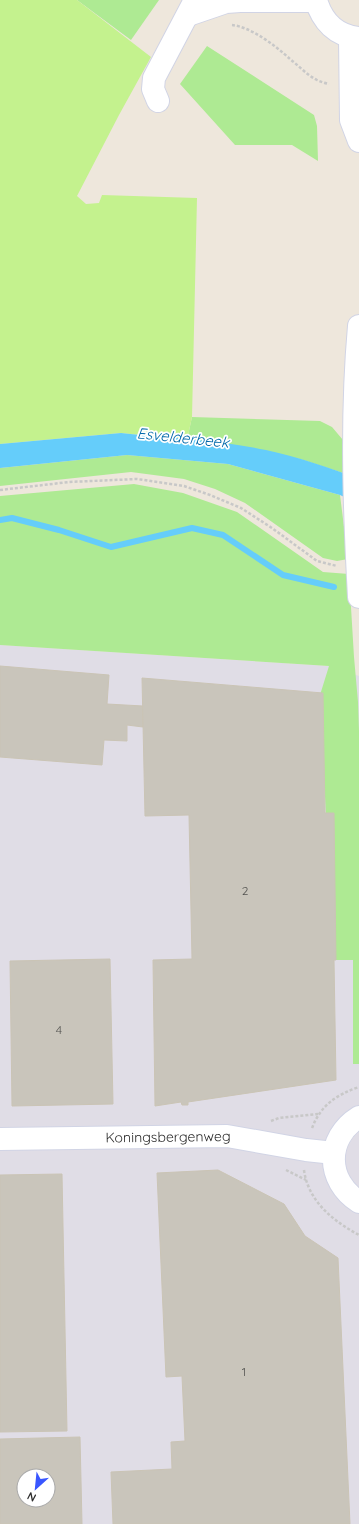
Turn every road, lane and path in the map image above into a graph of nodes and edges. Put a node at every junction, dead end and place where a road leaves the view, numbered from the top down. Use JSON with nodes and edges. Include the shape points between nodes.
{"nodes":[{"id":1,"x":316,"y":1,"type":"edge"},
{"id":2,"x":192,"y":8,"type":"edge"},
{"id":3,"x":226,"y":24,"type":"dead end"},
{"id":4,"x":354,"y":37,"type":"edge"},
{"id":5,"x":350,"y":87,"type":"junction"},
{"id":6,"x":158,"y":101,"type":"dead end"},
{"id":7,"x":359,"y":141,"type":"edge"},
{"id":8,"x":359,"y":326,"type":"edge"},
{"id":9,"x":0,"y":490,"type":"edge"},
{"id":10,"x":357,"y":567,"type":"junction"},
{"id":11,"x":359,"y":597,"type":"edge"},
{"id":12,"x":359,"y":1117,"type":"edge"},
{"id":13,"x":0,"y":1139,"type":"edge"},
{"id":14,"x":334,"y":1153,"type":"junction"},
{"id":15,"x":359,"y":1202,"type":"edge"}],
"edges":[{"from":1,"to":2,"type":"street","via":[[240,1]]},
{"from":1,"to":4,"type":"street","via":[[327,23],[338,32]]},
{"from":2,"to":6,"type":"street","via":[[154,78],[153,90]]},
{"from":3,"to":5,"type":"path","via":[[254,33],[316,80]]},
{"from":4,"to":5,"type":"street"},
{"from":5,"to":7,"type":"street","via":[[351,120]]},
{"from":8,"to":10,"type":"street","via":[[355,375]]},
{"from":9,"to":10,"type":"path","via":[[69,482],[138,479],[184,486],[241,508],[318,561],[328,565]]},
{"from":10,"to":11,"type":"street"},
{"from":12,"to":14,"type":"street","via":[[350,1123],[340,1136]]},
{"from":13,"to":14,"type":"street","name":"Koningsbergenweg","via":[[227,1136]]},
{"from":14,"to":15,"type":"street","via":[[338,1181]]}]}
